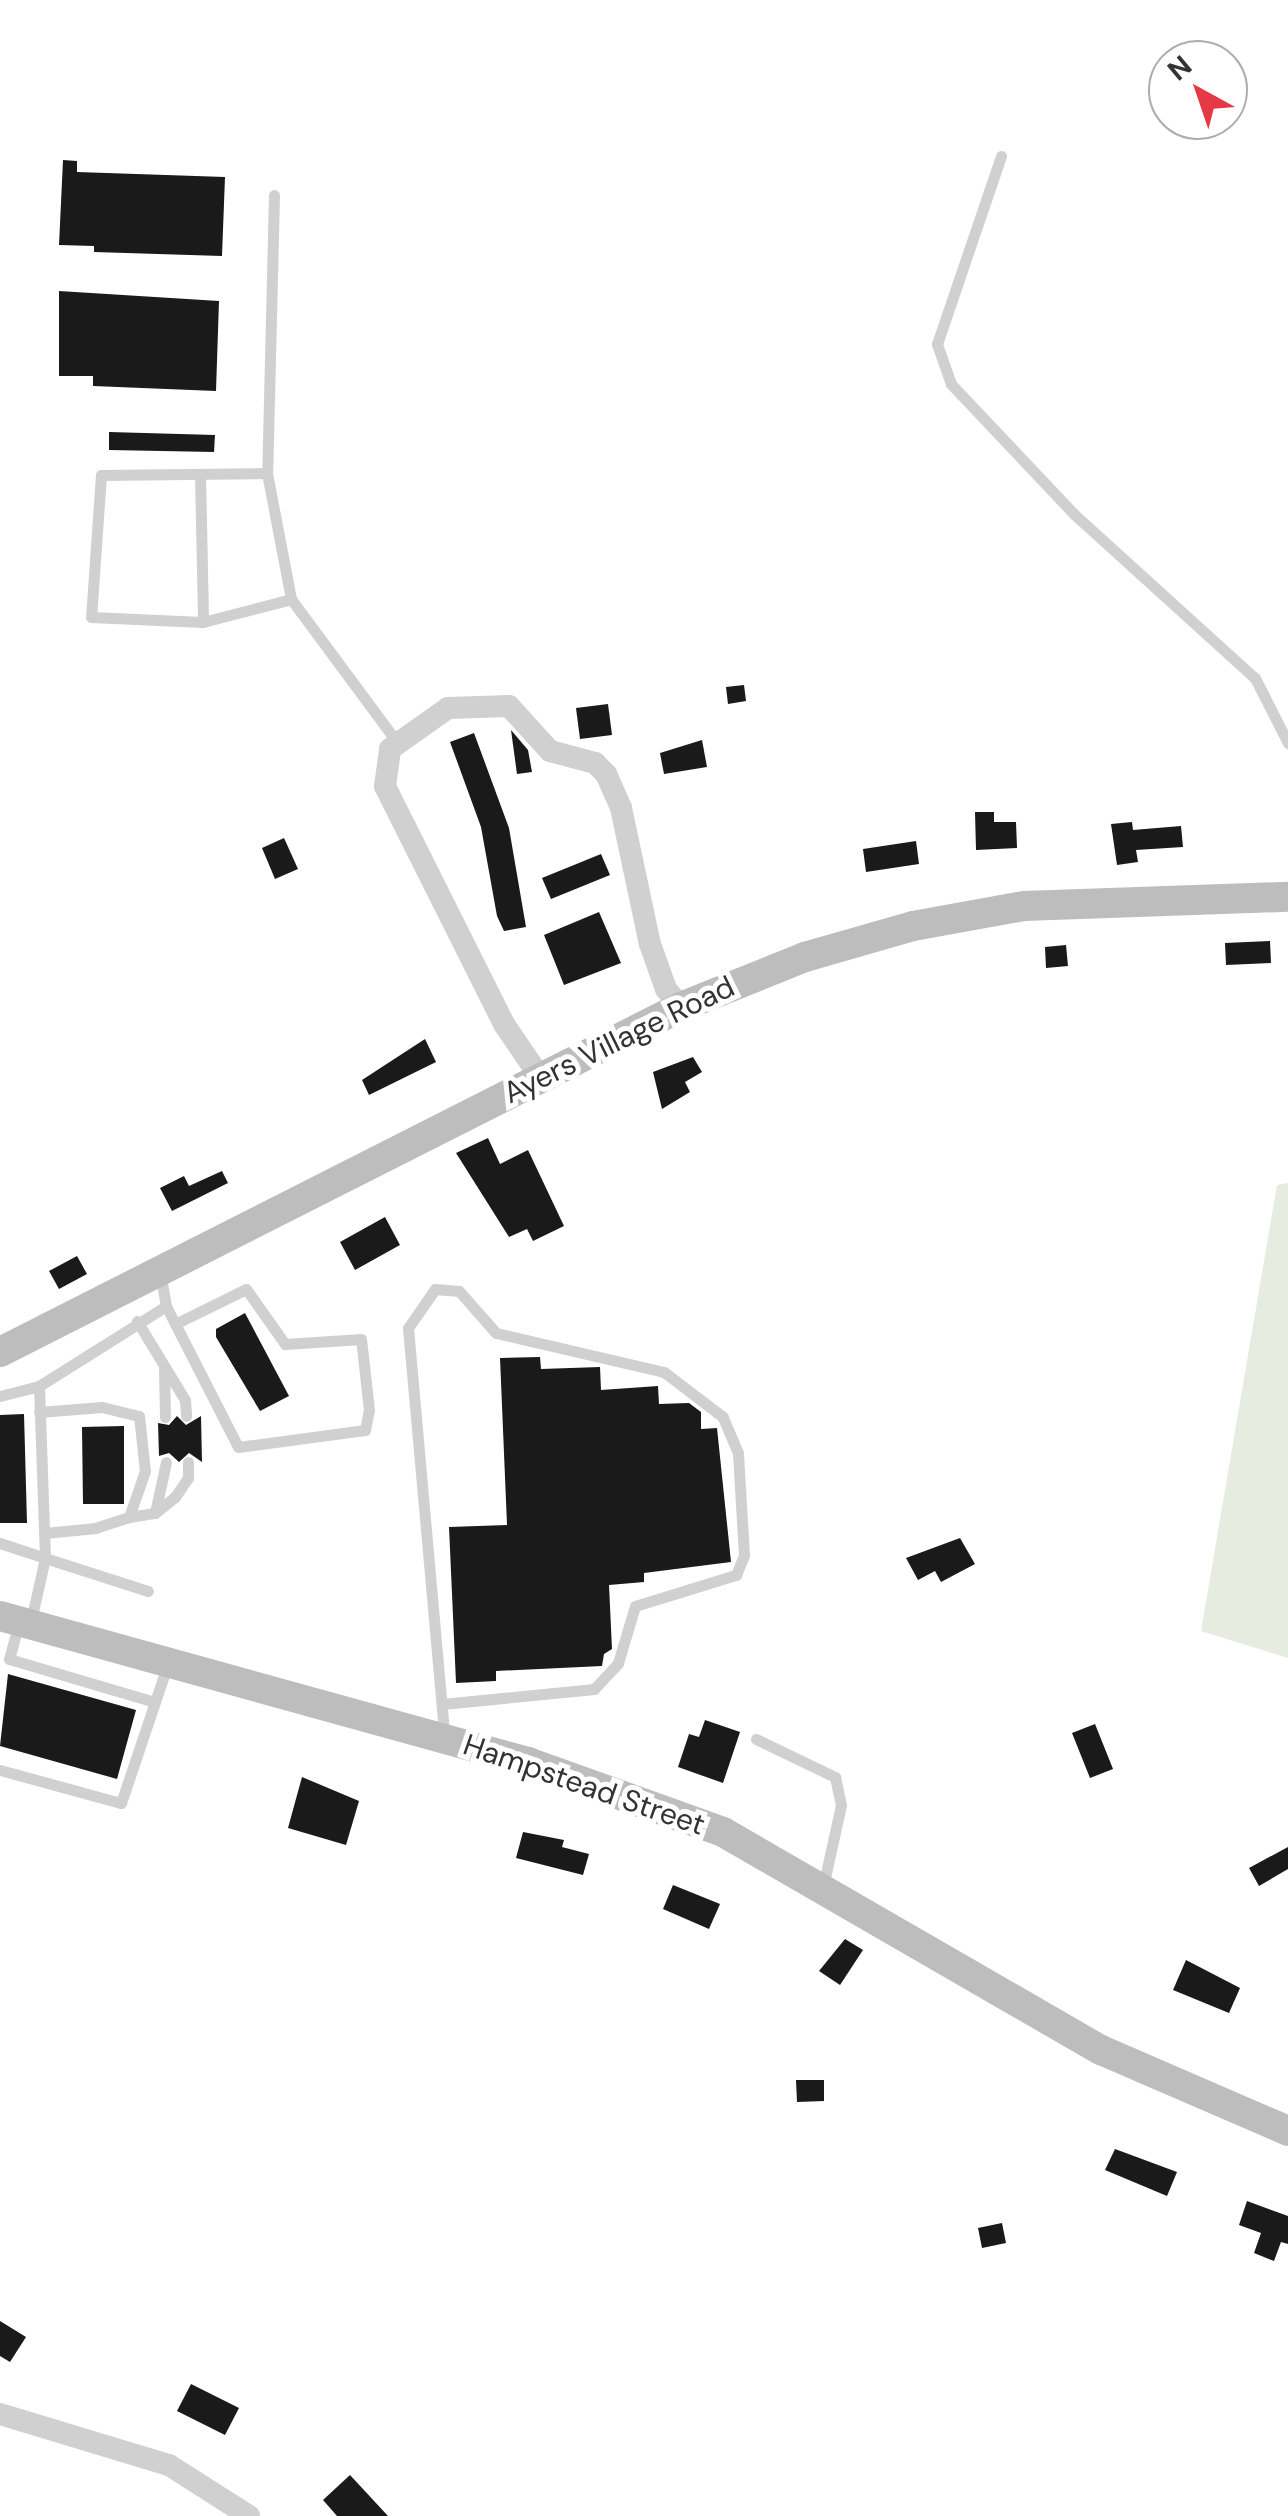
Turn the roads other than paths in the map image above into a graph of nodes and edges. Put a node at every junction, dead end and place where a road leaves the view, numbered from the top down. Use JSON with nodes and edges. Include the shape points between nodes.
{"nodes":[{"id":1,"x":1001,"y":156,"type":"dead end"},
{"id":2,"x":274,"y":195,"type":"dead end"},
{"id":3,"x":267,"y":473,"type":"junction"},
{"id":4,"x":200,"y":474,"type":"junction"},
{"id":5,"x":291,"y":598,"type":"junction"},
{"id":6,"x":203,"y":622,"type":"junction"},
{"id":7,"x":397,"y":742,"type":"junction"},
{"id":8,"x":1288,"y":743,"type":"edge"},
{"id":9,"x":1288,"y":897,"type":"edge"},
{"id":10,"x":682,"y":1007,"type":"junction"},
{"id":11,"x":540,"y":1077,"type":"junction"},
{"id":12,"x":160,"y":1271,"type":"junction"},
{"id":13,"x":166,"y":1306,"type":"junction"},
{"id":14,"x":137,"y":1322,"type":"junction"},
{"id":15,"x":175,"y":1324,"type":"junction"},
{"id":16,"x":0,"y":1352,"type":"edge"},
{"id":17,"x":164,"y":1370,"type":"junction"},
{"id":18,"x":38,"y":1386,"type":"junction"},
{"id":19,"x":0,"y":1396,"type":"edge"},
{"id":20,"x":40,"y":1412,"type":"junction"},
{"id":21,"x":186,"y":1416,"type":"dead end"},
{"id":22,"x":165,"y":1417,"type":"dead end"},
{"id":23,"x":166,"y":1462,"type":"dead end"},
{"id":24,"x":188,"y":1462,"type":"dead end"},
{"id":25,"x":155,"y":1513,"type":"junction"},
{"id":26,"x":129,"y":1517,"type":"junction"},
{"id":27,"x":44,"y":1534,"type":"junction"},
{"id":28,"x":0,"y":1543,"type":"edge"},
{"id":29,"x":45,"y":1558,"type":"junction"},
{"id":30,"x":148,"y":1591,"type":"dead end"},
{"id":31,"x":16,"y":1620,"type":"edge"},
{"id":32,"x":169,"y":1662,"type":"junction"},
{"id":33,"x":155,"y":1702,"type":"junction"},
{"id":34,"x":442,"y":1704,"type":"junction"},
{"id":35,"x":445,"y":1738,"type":"junction"},
{"id":36,"x":756,"y":1740,"type":"dead end"},
{"id":37,"x":0,"y":1770,"type":"edge"},
{"id":38,"x":823,"y":1888,"type":"junction"},
{"id":39,"x":1288,"y":2131,"type":"edge"},
{"id":40,"x":0,"y":2414,"type":"edge"},
{"id":41,"x":249,"y":2516,"type":"edge"}],
"edges":[{"from":1,"to":8,"type":"lane","via":[[938,344],[951,384],[1075,515],[1255,678]]},
{"from":2,"to":3,"type":"lane"},
{"from":3,"to":4,"type":"lane"},
{"from":3,"to":5,"type":"lane"},
{"from":4,"to":6,"type":"lane"},
{"from":4,"to":6,"type":"lane","via":[[101,475],[91,617]]},
{"from":5,"to":6,"type":"lane"},
{"from":5,"to":7,"type":"lane"},
{"from":7,"to":10,"type":"street","via":[[448,708],[509,706],[550,752],[595,763],[621,808],[659,972]]},
{"from":7,"to":11,"type":"street","via":[[384,763],[385,786],[405,836],[504,1024]]},
{"from":9,"to":10,"type":"main road","name":"Ayers Village Road","via":[[1072,901],[969,914],[805,957]]},
{"from":10,"to":11,"type":"main road","name":"Ayers Village Road"},
{"from":11,"to":12,"type":"main road","name":"Ayers Village Road"},
{"from":12,"to":13,"type":"lane"},
{"from":12,"to":16,"type":"main road","name":"Ayers Village Road"},
{"from":13,"to":14,"type":"lane"},
{"from":13,"to":15,"type":"lane"},
{"from":14,"to":17,"type":"lane"},
{"from":14,"to":18,"type":"lane"},
{"from":15,"to":15,"type":"lane","via":[[238,1447],[365,1430],[361,1339],[285,1344],[246,1289]]},
{"from":17,"to":21,"type":"lane","via":[[185,1400]]},
{"from":17,"to":22,"type":"lane"},
{"from":18,"to":19,"type":"lane"},
{"from":18,"to":20,"type":"lane"},
{"from":20,"to":26,"type":"lane","via":[[102,1407],[139,1416],[145,1471]]},
{"from":20,"to":27,"type":"lane"},
{"from":23,"to":25,"type":"lane"},
{"from":24,"to":25,"type":"lane","via":[[188,1478]]},
{"from":25,"to":26,"type":"lane"},
{"from":26,"to":27,"type":"lane"},
{"from":27,"to":29,"type":"lane"},
{"from":28,"to":29,"type":"lane"},
{"from":29,"to":30,"type":"lane"},
{"from":29,"to":31,"type":"lane"},
{"from":31,"to":32,"type":"main road","name":"Hampstead Street"},
{"from":31,"to":33,"type":"lane","via":[[10,1659]]},
{"from":32,"to":33,"type":"lane"},
{"from":32,"to":35,"type":"main road","name":"Hampstead Street"},
{"from":33,"to":37,"type":"lane","via":[[121,1803]]},
{"from":34,"to":34,"type":"lane","via":[[408,1328],[435,1289],[459,1291],[496,1332],[664,1372],[722,1418],[738,1454],[744,1555],[736,1576],[635,1606],[618,1663],[594,1688]]},
{"from":34,"to":35,"type":"lane"},
{"from":35,"to":38,"type":"main road","name":"Hampstead Street","via":[[667,1810]]},
{"from":36,"to":38,"type":"lane","via":[[835,1777],[840,1805]]},
{"from":38,"to":39,"type":"main road","name":"Hampstead Street","via":[[968,1979],[1101,2050]]},
{"from":40,"to":41,"type":"street","via":[[169,2465]]}]}
